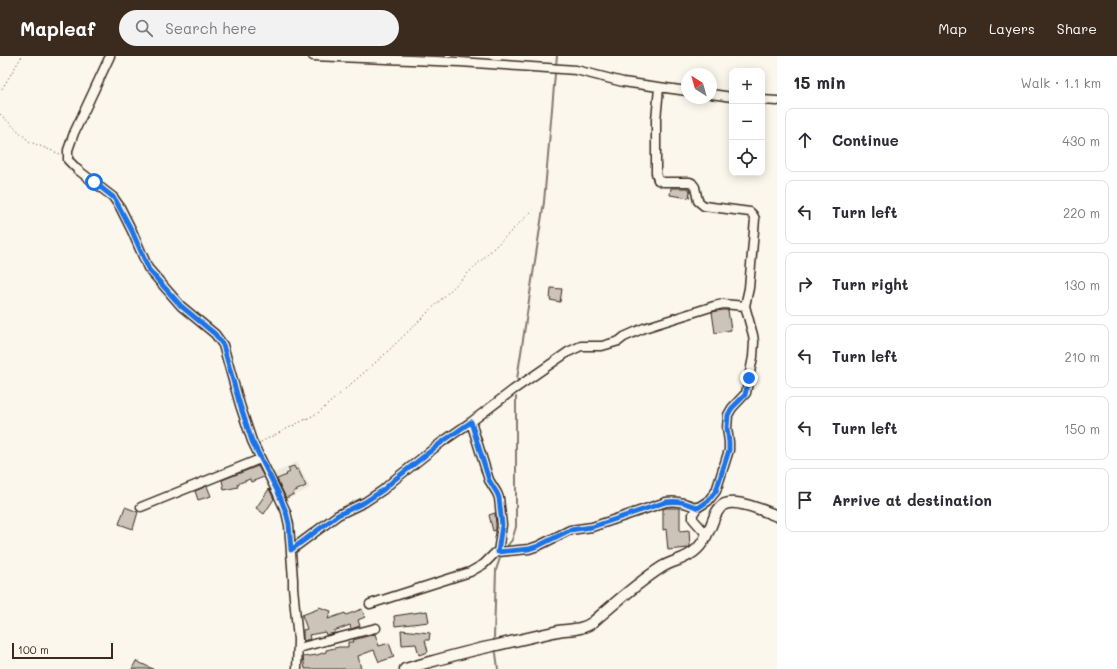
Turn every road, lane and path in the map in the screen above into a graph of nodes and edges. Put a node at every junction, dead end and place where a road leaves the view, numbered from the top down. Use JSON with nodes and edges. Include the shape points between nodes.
{"nodes":[{"id":1,"x":22,"y":56,"type":"edge"},
{"id":2,"x":110,"y":56,"type":"edge"},
{"id":3,"x":313,"y":56,"type":"edge"},
{"id":4,"x":460,"y":59,"type":"edge"},
{"id":5,"x":491,"y":60,"type":"edge"},
{"id":6,"x":659,"y":88,"type":"junction"},
{"id":7,"x":681,"y":90,"type":"edge"},
{"id":8,"x":0,"y":92,"type":"edge"},
{"id":9,"x":717,"y":95,"type":"edge"},
{"id":10,"x":729,"y":97,"type":"edge"},
{"id":11,"x":765,"y":100,"type":"edge"},
{"id":12,"x":777,"y":101,"type":"edge"},
{"id":13,"x":0,"y":114,"type":"edge"},
{"id":14,"x":68,"y":157,"type":"junction"},
{"id":15,"x":536,"y":207,"type":"dead end"},
{"id":16,"x":745,"y":306,"type":"junction"},
{"id":17,"x":471,"y":422,"type":"junction"},
{"id":18,"x":256,"y":451,"type":"junction"},
{"id":19,"x":260,"y":459,"type":"junction"},
{"id":20,"x":141,"y":507,"type":"dead end"},
{"id":21,"x":698,"y":508,"type":"junction"},
{"id":22,"x":777,"y":516,"type":"edge"},
{"id":23,"x":707,"y":535,"type":"junction"},
{"id":24,"x":291,"y":550,"type":"junction"},
{"id":25,"x":498,"y":552,"type":"junction"},
{"id":26,"x":370,"y":604,"type":"dead end"},
{"id":27,"x":376,"y":628,"type":"dead end"},
{"id":28,"x":298,"y":648,"type":"junction"},
{"id":29,"x":297,"y":669,"type":"edge"},
{"id":30,"x":405,"y":669,"type":"edge"}],
"edges":[{"from":1,"to":8,"type":"path"},
{"from":2,"to":14,"type":"street","via":[[69,144]]},
{"from":3,"to":4,"type":"street"},
{"from":4,"to":5,"type":"street"},
{"from":5,"to":6,"type":"street","via":[[576,70]]},
{"from":6,"to":7,"type":"street"},
{"from":6,"to":16,"type":"street","via":[[656,120],[658,180],[690,182],[695,187],[698,201],[704,206],[750,212],[754,216],[749,288]]},
{"from":9,"to":10,"type":"street"},
{"from":11,"to":12,"type":"street"},
{"from":13,"to":14,"type":"path","via":[[30,142]]},
{"from":14,"to":18,"type":"street","via":[[70,163],[116,201],[149,270],[181,306],[220,340],[226,351],[240,405]]},
{"from":15,"to":18,"type":"path","via":[[384,356],[318,413],[261,442]]},
{"from":16,"to":17,"type":"street","via":[[714,306],[644,328],[602,346],[588,345],[575,348]]},
{"from":16,"to":21,"type":"street","via":[[754,335],[753,357],[746,393],[728,415],[729,450],[716,491]]},
{"from":17,"to":24,"type":"street","via":[[383,490],[338,515]]},
{"from":17,"to":25,"type":"street","via":[[489,480],[499,498],[502,525]]},
{"from":18,"to":19,"type":"street"},
{"from":19,"to":20,"type":"street"},
{"from":19,"to":24,"type":"street","via":[[286,512]]},
{"from":21,"to":23,"type":"street","via":[[693,514],[694,518]]},
{"from":21,"to":25,"type":"street","via":[[679,501],[666,502],[592,527],[570,530],[529,549]]},
{"from":22,"to":23,"type":"street","via":[[738,503],[723,504]]},
{"from":23,"to":30,"type":"street","via":[[690,555],[660,568],[583,628],[491,646]]},
{"from":24,"to":28,"type":"street"},
{"from":25,"to":26,"type":"street","via":[[470,572]]},
{"from":27,"to":28,"type":"street"},
{"from":28,"to":29,"type":"street"}]}
